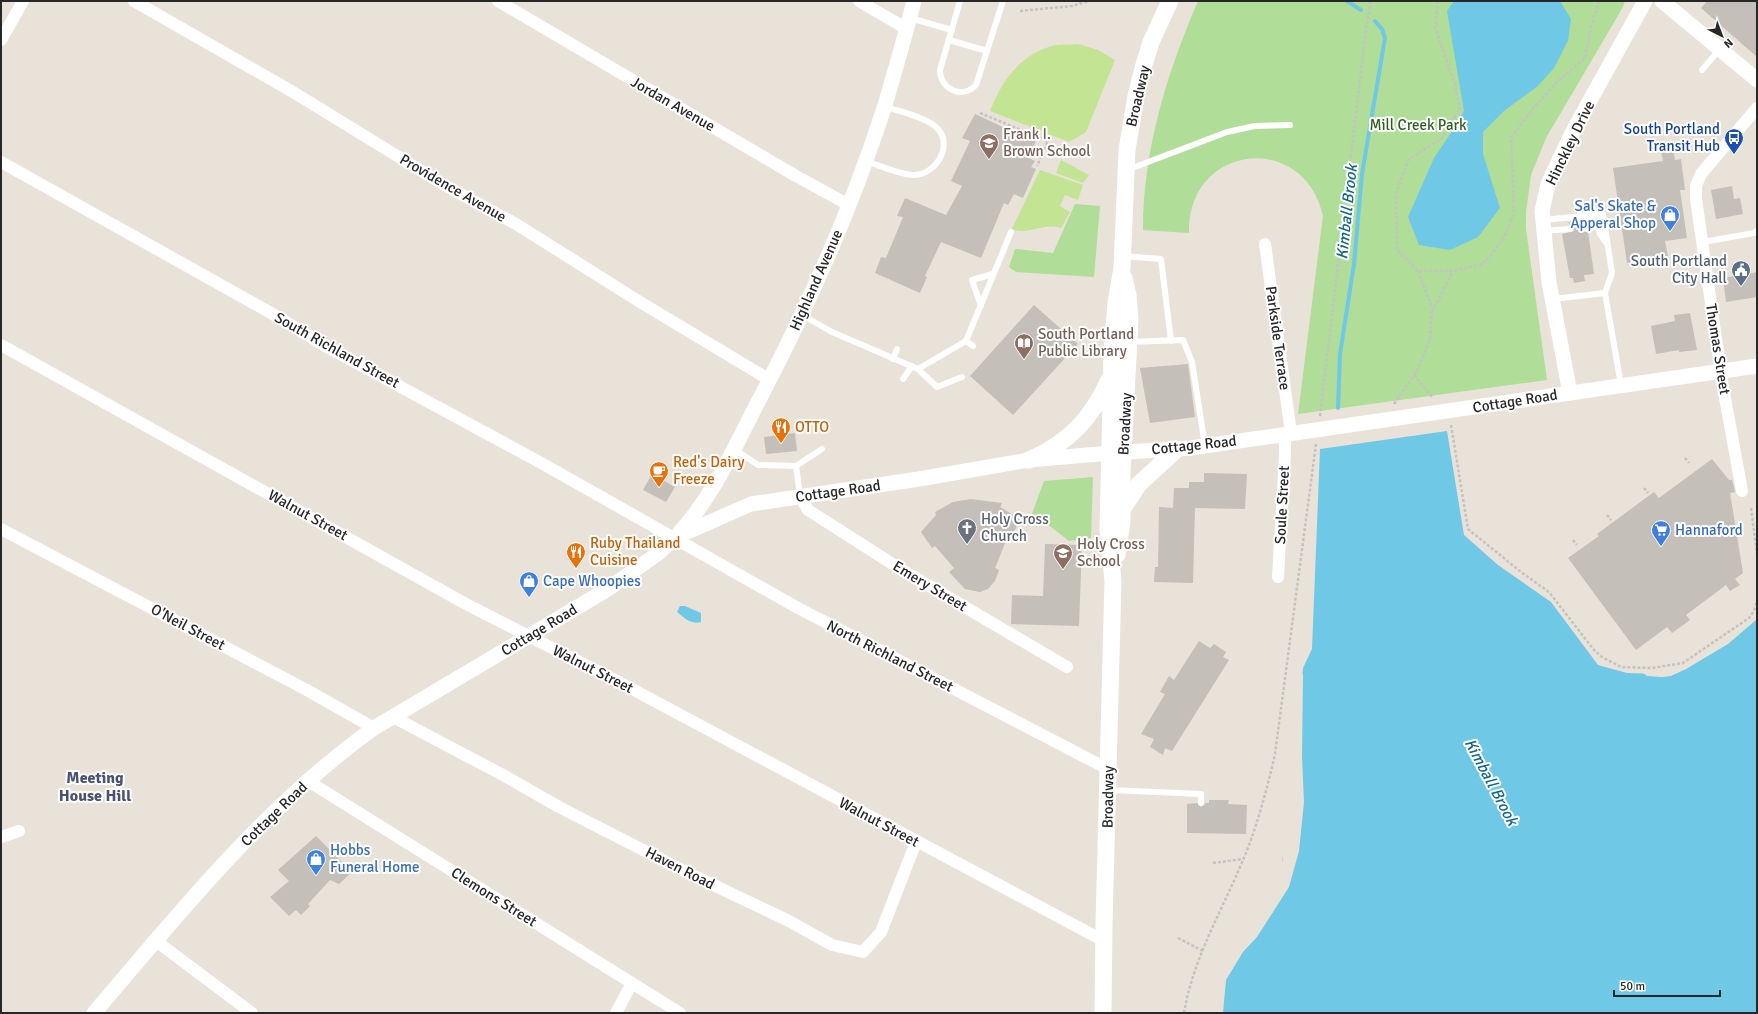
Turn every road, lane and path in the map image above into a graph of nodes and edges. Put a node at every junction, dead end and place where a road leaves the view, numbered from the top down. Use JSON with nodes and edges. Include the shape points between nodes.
{"nodes":[{"id":1,"x":23,"y":1,"type":"edge"},
{"id":2,"x":134,"y":1,"type":"edge"},
{"id":3,"x":498,"y":1,"type":"edge"},
{"id":4,"x":859,"y":1,"type":"edge"},
{"id":5,"x":914,"y":1,"type":"edge"},
{"id":6,"x":960,"y":1,"type":"edge"},
{"id":7,"x":1003,"y":1,"type":"edge"},
{"id":8,"x":1089,"y":1,"type":"edge"},
{"id":9,"x":1170,"y":1,"type":"edge"},
{"id":10,"x":1372,"y":1,"type":"edge"},
{"id":11,"x":1438,"y":1,"type":"edge"},
{"id":12,"x":1599,"y":1,"type":"edge"},
{"id":13,"x":1645,"y":1,"type":"edge"},
{"id":14,"x":1662,"y":1,"type":"edge"},
{"id":15,"x":1020,"y":11,"type":"dead end"},
{"id":16,"x":908,"y":23,"type":"junction"},
{"id":17,"x":952,"y":30,"type":"junction"},
{"id":18,"x":1,"y":40,"type":"edge"},
{"id":19,"x":949,"y":40,"type":"junction"},
{"id":20,"x":1720,"y":49,"type":"junction"},
{"id":21,"x":987,"y":51,"type":"junction"},
{"id":22,"x":1702,"y":70,"type":"dead end"},
{"id":23,"x":1757,"y":80,"type":"edge"},
{"id":24,"x":884,"y":106,"type":"junction"},
{"id":25,"x":1757,"y":108,"type":"edge"},
{"id":26,"x":980,"y":113,"type":"dead end"},
{"id":27,"x":1290,"y":125,"type":"dead end"},
{"id":28,"x":866,"y":161,"type":"junction"},
{"id":29,"x":1,"y":162,"type":"edge"},
{"id":30,"x":1037,"y":166,"type":"dead end"},
{"id":31,"x":1126,"y":170,"type":"junction"},
{"id":32,"x":849,"y":205,"type":"junction"},
{"id":33,"x":1543,"y":225,"type":"junction"},
{"id":34,"x":1581,"y":228,"type":"dead end"},
{"id":35,"x":1570,"y":229,"type":"dead end"},
{"id":36,"x":1757,"y":231,"type":"edge"},
{"id":37,"x":1011,"y":232,"type":"dead end"},
{"id":38,"x":1702,"y":242,"type":"junction"},
{"id":39,"x":1265,"y":244,"type":"dead end"},
{"id":40,"x":1607,"y":244,"type":"junction"},
{"id":41,"x":1122,"y":262,"type":"junction"},
{"id":42,"x":1418,"y":271,"type":"junction"},
{"id":43,"x":1453,"y":271,"type":"junction"},
{"id":44,"x":994,"y":274,"type":"junction"},
{"id":45,"x":1605,"y":293,"type":"junction"},
{"id":46,"x":1552,"y":299,"type":"junction"},
{"id":47,"x":981,"y":306,"type":"junction"},
{"id":48,"x":1432,"y":308,"type":"junction"},
{"id":49,"x":802,"y":315,"type":"junction"},
{"id":50,"x":966,"y":341,"type":"junction"},
{"id":51,"x":1171,"y":341,"type":"junction"},
{"id":52,"x":1129,"y":342,"type":"junction"},
{"id":53,"x":1,"y":345,"type":"edge"},
{"id":54,"x":973,"y":346,"type":"dead end"},
{"id":55,"x":897,"y":349,"type":"dead end"},
{"id":56,"x":893,"y":359,"type":"junction"},
{"id":57,"x":1757,"y":366,"type":"edge"},
{"id":58,"x":915,"y":368,"type":"junction"},
{"id":59,"x":1721,"y":371,"type":"junction"},
{"id":60,"x":1112,"y":374,"type":"junction"},
{"id":61,"x":1414,"y":375,"type":"junction"},
{"id":62,"x":962,"y":377,"type":"dead end"},
{"id":63,"x":770,"y":380,"type":"junction"},
{"id":64,"x":903,"y":380,"type":"dead end"},
{"id":65,"x":1621,"y":385,"type":"junction"},
{"id":66,"x":1570,"y":393,"type":"junction"},
{"id":67,"x":1433,"y":398,"type":"dead end"},
{"id":68,"x":1394,"y":404,"type":"dead end"},
{"id":69,"x":1320,"y":417,"type":"dead end"},
{"id":70,"x":1450,"y":424,"type":"dead end"},
{"id":71,"x":1288,"y":434,"type":"junction"},
{"id":72,"x":1316,"y":443,"type":"dead end"},
{"id":73,"x":1204,"y":446,"type":"junction"},
{"id":74,"x":734,"y":449,"type":"junction"},
{"id":75,"x":822,"y":449,"type":"dead end"},
{"id":76,"x":1176,"y":450,"type":"junction"},
{"id":77,"x":1117,"y":452,"type":"junction"},
{"id":78,"x":1685,"y":458,"type":"dead end"},
{"id":79,"x":1029,"y":460,"type":"junction"},
{"id":80,"x":1689,"y":463,"type":"dead end"},
{"id":81,"x":796,"y":466,"type":"junction"},
{"id":82,"x":1644,"y":488,"type":"dead end"},
{"id":83,"x":1742,"y":491,"type":"dead end"},
{"id":84,"x":1648,"y":493,"type":"dead end"},
{"id":85,"x":800,"y":496,"type":"junction"},
{"id":86,"x":1123,"y":508,"type":"junction"},
{"id":87,"x":1751,"y":508,"type":"dead end"},
{"id":88,"x":1607,"y":515,"type":"dead end"},
{"id":89,"x":1611,"y":520,"type":"dead end"},
{"id":90,"x":1,"y":529,"type":"edge"},
{"id":91,"x":674,"y":538,"type":"junction"},
{"id":92,"x":1573,"y":540,"type":"dead end"},
{"id":93,"x":1577,"y":545,"type":"dead end"},
{"id":94,"x":1757,"y":554,"type":"edge"},
{"id":95,"x":1278,"y":577,"type":"dead end"},
{"id":96,"x":1113,"y":581,"type":"junction"},
{"id":97,"x":1757,"y":600,"type":"edge"},
{"id":98,"x":528,"y":636,"type":"junction"},
{"id":99,"x":1067,"y":667,"type":"dead end"},
{"id":100,"x":393,"y":717,"type":"junction"},
{"id":101,"x":374,"y":728,"type":"junction"},
{"id":102,"x":1108,"y":769,"type":"junction"},
{"id":103,"x":308,"y":780,"type":"junction"},
{"id":104,"x":1108,"y":790,"type":"junction"},
{"id":105,"x":1202,"y":803,"type":"dead end"},
{"id":106,"x":19,"y":831,"type":"dead end"},
{"id":107,"x":1,"y":837,"type":"edge"},
{"id":108,"x":916,"y":842,"type":"junction"},
{"id":109,"x":1243,"y":859,"type":"junction"},
{"id":110,"x":1213,"y":863,"type":"dead end"},
{"id":111,"x":1178,"y":938,"type":"dead end"},
{"id":112,"x":156,"y":941,"type":"junction"},
{"id":113,"x":1104,"y":941,"type":"junction"},
{"id":114,"x":1202,"y":951,"type":"junction"},
{"id":115,"x":632,"y":983,"type":"junction"},
{"id":116,"x":94,"y":1013,"type":"edge"},
{"id":117,"x":252,"y":1013,"type":"edge"},
{"id":118,"x":616,"y":1013,"type":"edge"},
{"id":119,"x":680,"y":1013,"type":"edge"},
{"id":120,"x":1103,"y":1013,"type":"edge"},
{"id":121,"x":1184,"y":1013,"type":"edge"}],
"edges":[{"from":1,"to":18,"type":"street"},
{"from":2,"to":63,"type":"street","name":"Providence Avenue","via":[[293,92],[446,186],[516,224]]},
{"from":3,"to":32,"type":"street","name":"Jordan Avenue","via":[[769,161]]},
{"from":4,"to":16,"type":"street"},
{"from":5,"to":16,"type":"street","name":"Highland Avenue"},
{"from":6,"to":17,"type":"lane"},
{"from":7,"to":21,"type":"lane"},
{"from":8,"to":15,"type":"path","via":[[1072,6]]},
{"from":9,"to":31,"type":"main road","name":"Broadway","via":[[1151,42],[1136,96]]},
{"from":10,"to":69,"type":"path","via":[[1366,29]]},
{"from":11,"to":42,"type":"path","via":[[1435,27],[1455,85],[1460,109],[1442,138],[1408,160],[1396,193],[1396,250]]},
{"from":12,"to":43,"type":"path","via":[[1590,27],[1585,58],[1557,82],[1511,138],[1514,212],[1503,240],[1483,264]]},
{"from":13,"to":33,"type":"street","name":"Hinckley Drive","via":[[1572,133],[1548,184],[1542,211]]},
{"from":14,"to":20,"type":"street"},
{"from":16,"to":17,"type":"lane"},
{"from":16,"to":24,"type":"street","name":"Highland Avenue"},
{"from":17,"to":19,"type":"lane"},
{"from":19,"to":21,"type":"lane"},
{"from":19,"to":21,"type":"lane","via":[[940,77],[950,89],[958,92],[971,90],[976,85]]},
{"from":20,"to":22,"type":"lane"},
{"from":20,"to":23,"type":"street"},
{"from":24,"to":28,"type":"street","name":"Highland Avenue"},
{"from":24,"to":28,"type":"lane","via":[[936,127],[943,139],[944,149],[938,162],[929,172],[913,176]]},
{"from":25,"to":38,"type":"street","name":"Thomas Street","via":[[1701,174],[1696,186]]},
{"from":26,"to":30,"type":"path","via":[[1048,141]]},
{"from":27,"to":31,"type":"lane","via":[[1255,126],[1227,132]]},
{"from":28,"to":32,"type":"street","name":"Highland Avenue"},
{"from":29,"to":91,"type":"street","name":"South Richland Street","via":[[327,347]]},
{"from":31,"to":41,"type":"main road","name":"Broadway"},
{"from":32,"to":49,"type":"street","name":"Highland Avenue"},
{"from":33,"to":35,"type":"lane"},
{"from":33,"to":40,"type":"lane","via":[[1603,214]]},
{"from":33,"to":46,"type":"street","name":"Hinckley Drive"},
{"from":34,"to":40,"type":"lane","via":[[1598,227]]},
{"from":36,"to":38,"type":"lane","via":[[1754,234]]},
{"from":37,"to":44,"type":"lane"},
{"from":38,"to":59,"type":"street","name":"Thomas Street"},
{"from":39,"to":71,"type":"street","name":"Parkside Terrace"},
{"from":40,"to":45,"type":"lane","via":[[1612,273]]},
{"from":41,"to":51,"type":"lane","via":[[1161,259]]},
{"from":41,"to":52,"type":"main road","name":"Broadway","via":[[1128,295]]},
{"from":41,"to":60,"type":"main road","name":"Broadway","via":[[1116,303]]},
{"from":42,"to":43,"type":"path"},
{"from":42,"to":48,"type":"path"},
{"from":43,"to":48,"type":"path"},
{"from":44,"to":47,"type":"lane"},
{"from":44,"to":47,"type":"lane","via":[[972,280]]},
{"from":45,"to":46,"type":"lane"},
{"from":45,"to":65,"type":"lane"},
{"from":46,"to":66,"type":"street","name":"Hinckley Drive"},
{"from":47,"to":50,"type":"lane"},
{"from":48,"to":61,"type":"path","via":[[1430,339]]},
{"from":49,"to":56,"type":"lane","via":[[832,332]]},
{"from":49,"to":63,"type":"street","name":"Highland Avenue"},
{"from":50,"to":54,"type":"lane"},
{"from":50,"to":58,"type":"lane"},
{"from":51,"to":52,"type":"lane"},
{"from":51,"to":73,"type":"lane","via":[[1183,340],[1192,362]]},
{"from":52,"to":77,"type":"main road","name":"Broadway"},
{"from":53,"to":98,"type":"street","name":"Walnut Street"},
{"from":55,"to":56,"type":"lane"},
{"from":56,"to":58,"type":"lane"},
{"from":57,"to":59,"type":"street","name":"Cottage Road"},
{"from":58,"to":62,"type":"lane","via":[[937,386]]},
{"from":58,"to":64,"type":"lane"},
{"from":59,"to":65,"type":"street","name":"Cottage Road"},
{"from":59,"to":83,"type":"street","name":"Thomas Street"},
{"from":60,"to":77,"type":"main road","name":"Broadway"},
{"from":60,"to":79,"type":"main road","via":[[1094,408],[1075,432],[1046,453]]},
{"from":61,"to":67,"type":"path"},
{"from":61,"to":68,"type":"path"},
{"from":63,"to":74,"type":"street","name":"Highland Avenue"},
{"from":65,"to":66,"type":"street","name":"Cottage Road"},
{"from":66,"to":71,"type":"street","name":"Cottage Road"},
{"from":70,"to":97,"type":"path","via":[[1468,529],[1549,592],[1602,657],[1621,667],[1652,668],[1683,663],[1749,618]]},
{"from":71,"to":73,"type":"street","name":"Cottage Road"},
{"from":71,"to":95,"type":"street","name":"Soule Street"},
{"from":72,"to":109,"type":"path","via":[[1275,754],[1264,800]]},
{"from":73,"to":76,"type":"street","name":"Cottage Road"},
{"from":74,"to":81,"type":"lane","via":[[758,465]]},
{"from":74,"to":91,"type":"street","name":"Highland Avenue","via":[[699,510]]},
{"from":75,"to":81,"type":"lane"},
{"from":76,"to":77,"type":"street","name":"Cottage Road"},
{"from":76,"to":86,"type":"main road","via":[[1139,484]]},
{"from":77,"to":79,"type":"street","name":"Cottage Road"},
{"from":77,"to":86,"type":"main road","name":"Broadway","via":[[1122,473]]},
{"from":77,"to":96,"type":"main road","name":"Broadway","via":[[1108,529]]},
{"from":78,"to":80,"type":"path"},
{"from":79,"to":85,"type":"street","name":"Cottage Road"},
{"from":81,"to":85,"type":"lane"},
{"from":82,"to":84,"type":"path"},
{"from":85,"to":91,"type":"street","name":"Cottage Road","via":[[751,504]]},
{"from":85,"to":99,"type":"street","name":"Emery Street","via":[[808,510],[902,570]]},
{"from":86,"to":96,"type":"main road","name":"Broadway"},
{"from":87,"to":94,"type":"path"},
{"from":88,"to":89,"type":"path"},
{"from":90,"to":101,"type":"street","name":"O'Neil Street"},
{"from":91,"to":98,"type":"street","name":"Cottage Road","via":[[660,552],[608,589]]},
{"from":91,"to":102,"type":"street","name":"North Richland Street","via":[[798,608]]},
{"from":92,"to":93,"type":"path"},
{"from":96,"to":102,"type":"main road","name":"Broadway"},
{"from":98,"to":100,"type":"street","name":"Cottage Road"},
{"from":98,"to":108,"type":"street","name":"Walnut Street"},
{"from":100,"to":101,"type":"street","name":"Cottage Road"},
{"from":100,"to":108,"type":"street","name":"Haven Road","via":[[566,810],[832,945],[863,952],[881,932]]},
{"from":101,"to":103,"type":"street","name":"Cottage Road"},
{"from":102,"to":104,"type":"main road","name":"Broadway"},
{"from":103,"to":112,"type":"street","name":"Cottage Road","via":[[219,868]]},
{"from":103,"to":115,"type":"street","name":"Clemons Street"},
{"from":104,"to":105,"type":"lane","via":[[1201,794]]},
{"from":104,"to":113,"type":"main road","name":"Broadway"},
{"from":106,"to":107,"type":"street"},
{"from":108,"to":113,"type":"street","name":"Walnut Street"},
{"from":109,"to":110,"type":"path"},
{"from":109,"to":114,"type":"path"},
{"from":111,"to":114,"type":"path"},
{"from":112,"to":116,"type":"street","name":"Cottage Road"},
{"from":112,"to":117,"type":"street"},
{"from":113,"to":120,"type":"main road","name":"Broadway"},
{"from":114,"to":121,"type":"path"},
{"from":115,"to":118,"type":"street"},
{"from":115,"to":119,"type":"street","name":"Clemons Street"}]}
